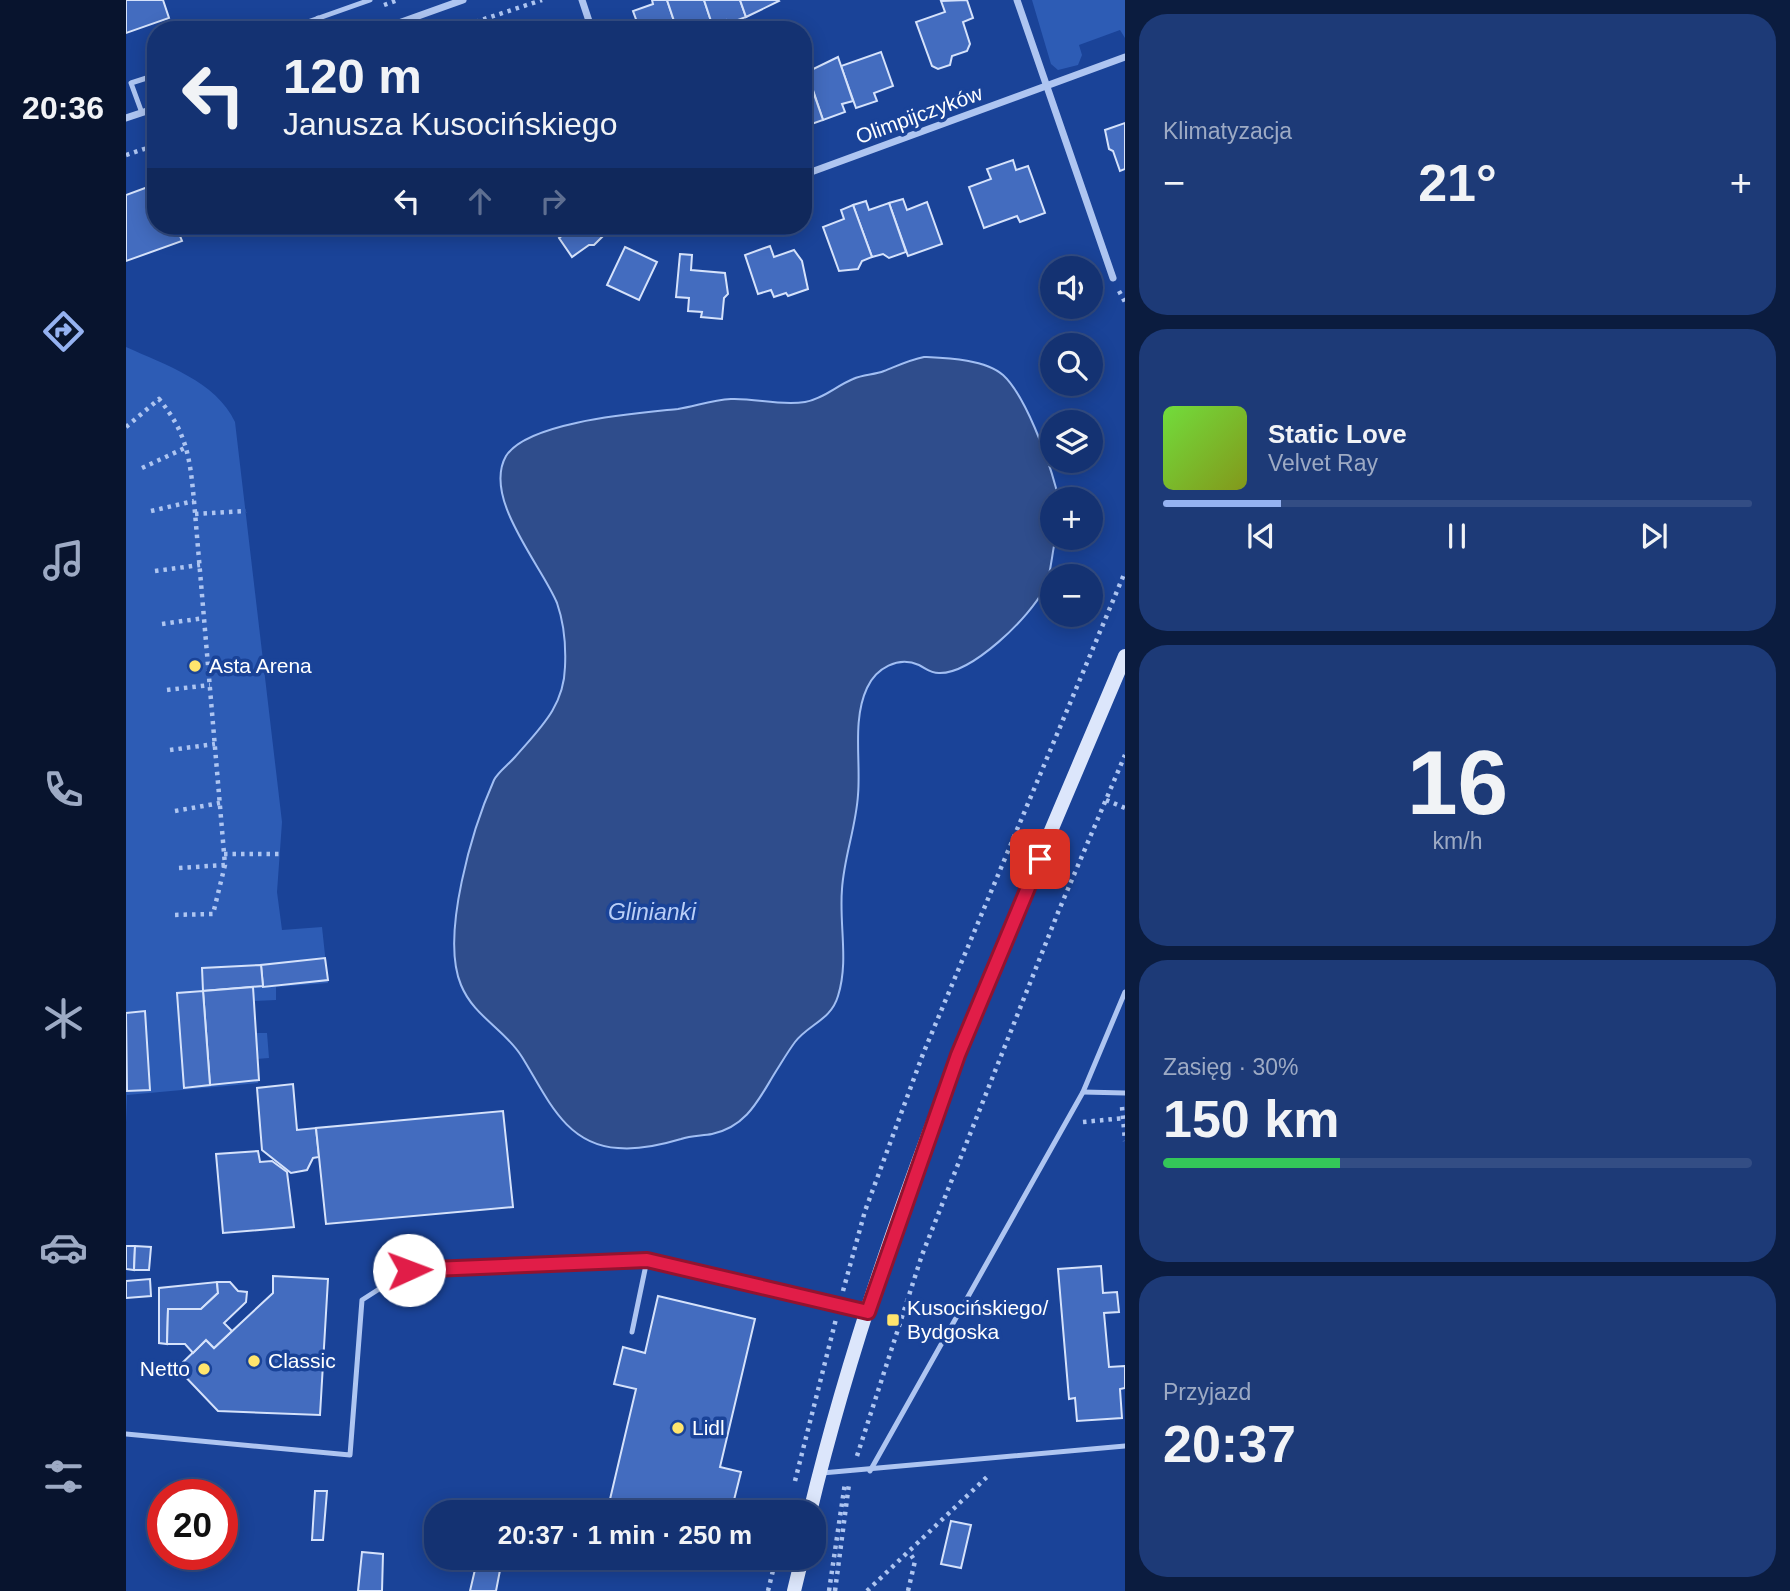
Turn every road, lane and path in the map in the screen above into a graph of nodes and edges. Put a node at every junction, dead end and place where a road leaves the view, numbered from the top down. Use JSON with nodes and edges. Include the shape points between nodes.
{"nodes":[{"id":1,"x":370,"y":0,"type":"edge"},
{"id":2,"x":463,"y":0,"type":"edge"},
{"id":3,"x":542,"y":0,"type":"edge"},
{"id":4,"x":582,"y":0,"type":"edge"},
{"id":5,"x":1017,"y":0,"type":"edge"},
{"id":6,"x":318,"y":18,"type":"junction"},
{"id":7,"x":310,"y":21,"type":"edge"},
{"id":8,"x":319,"y":21,"type":"edge"},
{"id":9,"x":404,"y":21,"type":"edge"},
{"id":10,"x":478,"y":21,"type":"edge"},
{"id":11,"x":589,"y":21,"type":"edge"},
{"id":12,"x":1125,"y":57,"type":"edge"},
{"id":13,"x":147,"y":78,"type":"edge"},
{"id":14,"x":1047,"y":88,"type":"junction"},
{"id":15,"x":147,"y":111,"type":"edge"},
{"id":16,"x":142,"y":113,"type":"junction"},
{"id":17,"x":126,"y":118,"type":"edge"},
{"id":18,"x":147,"y":148,"type":"edge"},
{"id":19,"x":126,"y":155,"type":"edge"},
{"id":20,"x":812,"y":172,"type":"edge"},
{"id":21,"x":1113,"y":278,"type":"dead end"},
{"id":22,"x":126,"y":427,"type":"edge"},
{"id":23,"x":187,"y":447,"type":"junction"},
{"id":24,"x":142,"y":468,"type":"dead end"},
{"id":25,"x":194,"y":501,"type":"junction"},
{"id":26,"x":150,"y":511,"type":"dead end"},
{"id":27,"x":246,"y":511,"type":"dead end"},
{"id":28,"x":195,"y":514,"type":"junction"},
{"id":29,"x":200,"y":565,"type":"junction"},
{"id":30,"x":155,"y":571,"type":"dead end"},
{"id":31,"x":1125,"y":572,"type":"edge"},
{"id":32,"x":204,"y":618,"type":"junction"},
{"id":33,"x":162,"y":624,"type":"dead end"},
{"id":34,"x":1125,"y":656,"type":"edge"},
{"id":35,"x":210,"y":685,"type":"junction"},
{"id":36,"x":167,"y":690,"type":"dead end"},
{"id":37,"x":215,"y":744,"type":"junction"},
{"id":38,"x":170,"y":750,"type":"dead end"},
{"id":39,"x":1125,"y":755,"type":"edge"},
{"id":40,"x":1106,"y":800,"type":"junction"},
{"id":41,"x":220,"y":803,"type":"junction"},
{"id":42,"x":1125,"y":808,"type":"edge"},
{"id":43,"x":175,"y":811,"type":"dead end"},
{"id":44,"x":224,"y":854,"type":"junction"},
{"id":45,"x":282,"y":855,"type":"dead end"},
{"id":46,"x":225,"y":865,"type":"junction"},
{"id":47,"x":179,"y":868,"type":"dead end"},
{"id":48,"x":171,"y":915,"type":"dead end"},
{"id":49,"x":1125,"y":992,"type":"edge"},
{"id":50,"x":1083,"y":1092,"type":"junction"},
{"id":51,"x":1123,"y":1093,"type":"edge"},
{"id":52,"x":1124,"y":1119,"type":"edge"},
{"id":53,"x":1065,"y":1123,"type":"junction"},
{"id":54,"x":1125,"y":1141,"type":"edge"},
{"id":55,"x":647,"y":1260,"type":"junction"},
{"id":56,"x":839,"y":1305,"type":"junction"},
{"id":57,"x":868,"y":1312,"type":"junction"},
{"id":58,"x":632,"y":1332,"type":"dead end"},
{"id":59,"x":126,"y":1434,"type":"edge"},
{"id":60,"x":1125,"y":1446,"type":"edge"},
{"id":61,"x":848,"y":1471,"type":"junction"},
{"id":62,"x":870,"y":1471,"type":"junction"},
{"id":63,"x":819,"y":1473,"type":"junction"},
{"id":64,"x":989,"y":1475,"type":"dead end"},
{"id":65,"x":792,"y":1492,"type":"dead end"},
{"id":66,"x":813,"y":1500,"type":"edge"},
{"id":67,"x":845,"y":1524,"type":"dead end"},
{"id":68,"x":909,"y":1552,"type":"junction"},
{"id":69,"x":773,"y":1570,"type":"edge"},
{"id":70,"x":799,"y":1570,"type":"edge"},
{"id":71,"x":801,"y":1570,"type":"edge"},
{"id":72,"x":768,"y":1591,"type":"edge"},
{"id":73,"x":794,"y":1591,"type":"edge"},
{"id":74,"x":801,"y":1591,"type":"edge"},
{"id":75,"x":828,"y":1591,"type":"edge"},
{"id":76,"x":835,"y":1591,"type":"edge"},
{"id":77,"x":867,"y":1591,"type":"edge"},
{"id":78,"x":908,"y":1591,"type":"edge"}],
"edges":[{"from":1,"to":6,"type":"lane"},
{"from":2,"to":9,"type":"street"},
{"from":3,"to":10,"type":"path"},
{"from":4,"to":11,"type":"street"},
{"from":5,"to":14,"type":"street"},
{"from":6,"to":7,"type":"lane"},
{"from":6,"to":8,"type":"lane"},
{"from":12,"to":14,"type":"street","name":"Olimpijczyków"},
{"from":13,"to":16,"type":"lane","via":[[131,83]]},
{"from":14,"to":20,"type":"street","name":"Olimpijczyków"},
{"from":14,"to":21,"type":"street"},
{"from":15,"to":16,"type":"street"},
{"from":16,"to":17,"type":"street"},
{"from":18,"to":19,"type":"path"},
{"from":22,"to":23,"type":"path","via":[[159,399],[178,422]]},
{"from":23,"to":24,"type":"path"},
{"from":23,"to":25,"type":"path"},
{"from":25,"to":26,"type":"path"},
{"from":25,"to":28,"type":"path"},
{"from":27,"to":28,"type":"path"},
{"from":28,"to":29,"type":"path"},
{"from":29,"to":30,"type":"path"},
{"from":29,"to":32,"type":"path"},
{"from":31,"to":56,"type":"path","via":[[923,1054],[865,1211]]},
{"from":32,"to":33,"type":"path"},
{"from":32,"to":35,"type":"path"},
{"from":34,"to":57,"type":"street","via":[[962,1045]]},
{"from":35,"to":36,"type":"path"},
{"from":35,"to":37,"type":"path"},
{"from":37,"to":38,"type":"path"},
{"from":37,"to":41,"type":"path"},
{"from":39,"to":40,"type":"path"},
{"from":40,"to":42,"type":"path"},
{"from":40,"to":61,"type":"path","via":[[922,1255]]},
{"from":41,"to":43,"type":"path"},
{"from":41,"to":44,"type":"path"},
{"from":44,"to":45,"type":"path"},
{"from":44,"to":46,"type":"path"},
{"from":46,"to":47,"type":"path"},
{"from":46,"to":48,"type":"path","via":[[213,914]]},
{"from":49,"to":50,"type":"lane"},
{"from":50,"to":51,"type":"lane"},
{"from":50,"to":53,"type":"lane"},
{"from":51,"to":52,"type":"path"},
{"from":52,"to":53,"type":"path"},
{"from":52,"to":54,"type":"path"},
{"from":53,"to":62,"type":"lane"},
{"from":55,"to":56,"type":"lane"},
{"from":55,"to":58,"type":"lane"},
{"from":55,"to":59,"type":"lane","via":[[409,1270],[362,1300],[350,1455]]},
{"from":56,"to":57,"type":"lane"},
{"from":56,"to":65,"type":"path"},
{"from":57,"to":63,"type":"street"},
{"from":60,"to":62,"type":"lane"},
{"from":61,"to":62,"type":"lane"},
{"from":61,"to":63,"type":"lane"},
{"from":61,"to":75,"type":"path"},
{"from":63,"to":66,"type":"street"},
{"from":64,"to":68,"type":"path"},
{"from":67,"to":76,"type":"path"},
{"from":68,"to":77,"type":"path"},
{"from":68,"to":78,"type":"path","via":[[915,1561]]},
{"from":69,"to":72,"type":"path"},
{"from":70,"to":73,"type":"street"},
{"from":71,"to":74,"type":"street"}]}
